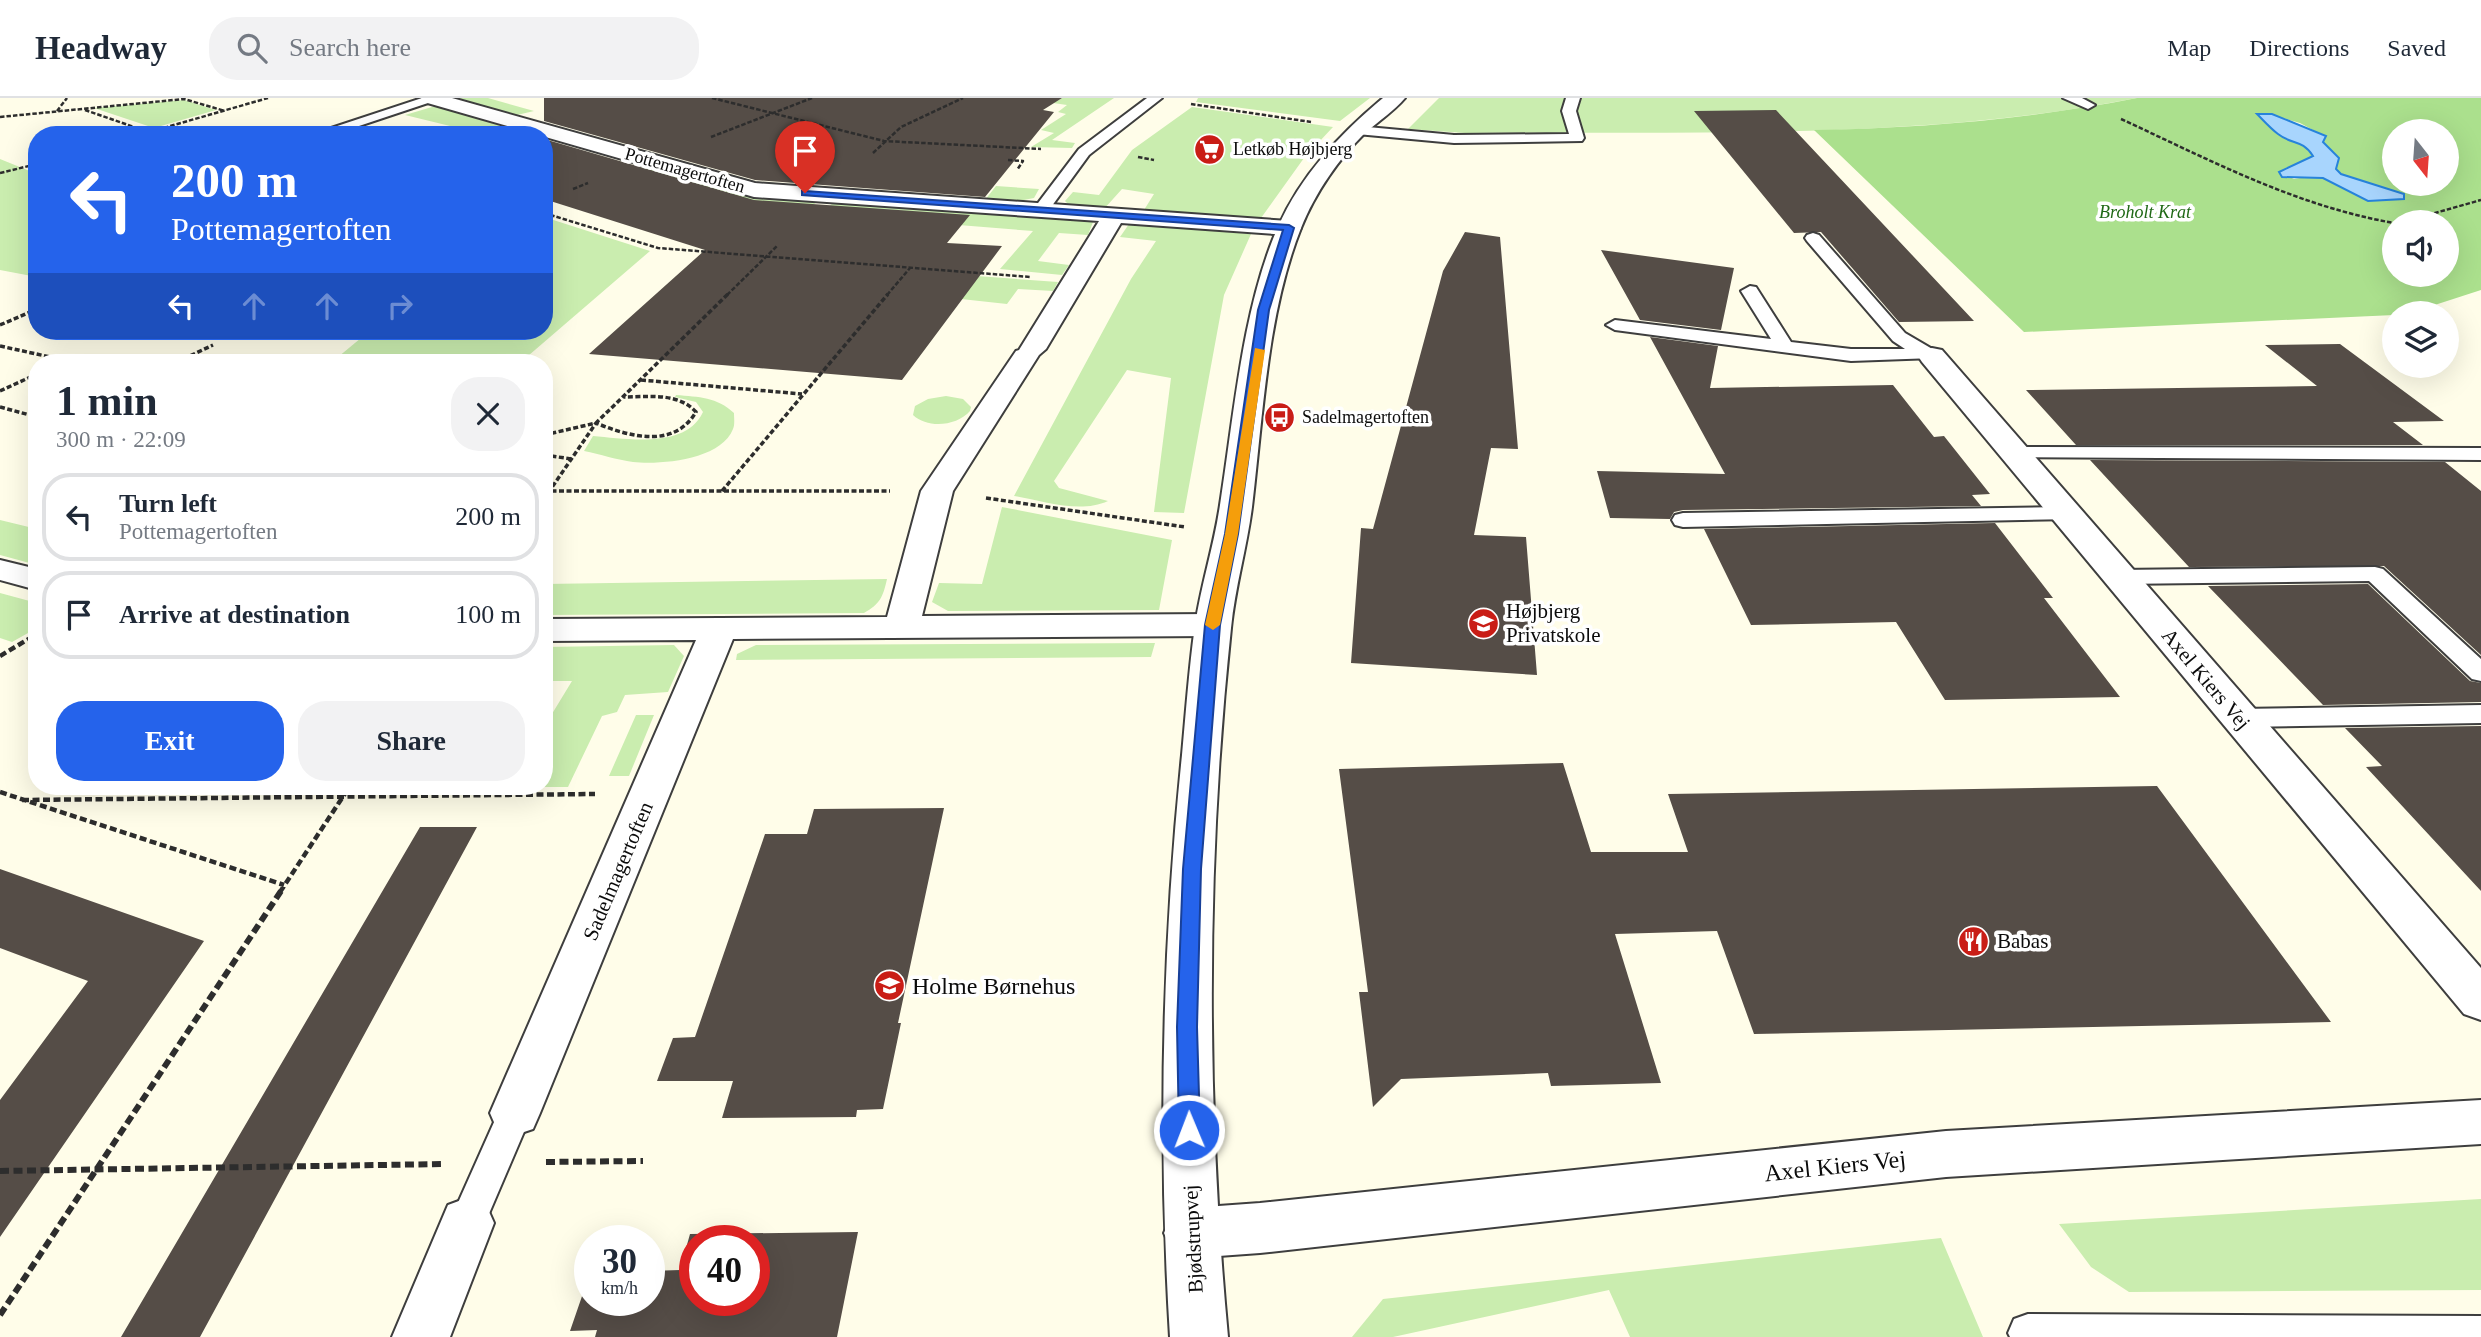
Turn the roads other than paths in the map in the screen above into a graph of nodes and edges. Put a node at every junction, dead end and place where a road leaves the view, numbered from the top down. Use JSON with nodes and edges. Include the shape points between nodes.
{"nodes":[{"id":1,"x":432,"y":98,"type":"edge"},
{"id":2,"x":1155,"y":98,"type":"edge"},
{"id":3,"x":1395,"y":98,"type":"edge"},
{"id":4,"x":1573,"y":98,"type":"edge"},
{"id":5,"x":2070,"y":98,"type":"edge"},
{"id":6,"x":2088,"y":105,"type":"road end"},
{"id":7,"x":345,"y":126,"type":"edge"},
{"id":8,"x":530,"y":126,"type":"edge"},
{"id":9,"x":1357,"y":130,"type":"junction"},
{"id":10,"x":553,"y":133,"type":"edge"},
{"id":11,"x":1040,"y":211,"type":"junction"},
{"id":12,"x":1114,"y":216,"type":"junction"},
{"id":13,"x":1289,"y":228,"type":"junction"},
{"id":14,"x":1813,"y":237,"type":"dead end"},
{"id":15,"x":1750,"y":291,"type":"dead end"},
{"id":16,"x":1615,"y":325,"type":"dead end"},
{"id":17,"x":1785,"y":347,"type":"junction"},
{"id":18,"x":1929,"y":355,"type":"junction"},
{"id":19,"x":2012,"y":453,"type":"junction"},
{"id":20,"x":2481,"y":454,"type":"edge"},
{"id":21,"x":2065,"y":514,"type":"junction"},
{"id":22,"x":1683,"y":520,"type":"dead end"},
{"id":23,"x":0,"y":570,"type":"edge"},
{"id":24,"x":2118,"y":577,"type":"junction"},
{"id":25,"x":28,"y":578,"type":"edge"},
{"id":26,"x":1213,"y":625,"type":"junction"},
{"id":27,"x":902,"y":627,"type":"junction"},
{"id":28,"x":719,"y":629,"type":"junction"},
{"id":29,"x":553,"y":630,"type":"edge"},
{"id":30,"x":2481,"y":673,"type":"edge"},
{"id":31,"x":2481,"y":715,"type":"edge"},
{"id":32,"x":2239,"y":718,"type":"junction"},
{"id":33,"x":2481,"y":1001,"type":"edge"},
{"id":34,"x":515,"y":1113,"type":"joint"},
{"id":35,"x":2481,"y":1122,"type":"edge"},
{"id":36,"x":467,"y":1223,"type":"joint"},
{"id":37,"x":1191,"y":1233,"type":"junction"},
{"id":38,"x":2481,"y":1335,"type":"edge"},
{"id":39,"x":421,"y":1337,"type":"edge"},
{"id":40,"x":1199,"y":1337,"type":"edge"},
{"id":41,"x":2030,"y":1337,"type":"edge"}],
"edges":[{"from":1,"to":7,"type":"lane"},
{"from":1,"to":8,"type":"street","name":"Pottemagertoften"},
{"from":2,"to":11,"type":"lane","via":[[1084,152]]},
{"from":3,"to":9,"type":"street","name":"Bjødstrupvej"},
{"from":4,"to":9,"type":"lane","via":[[1569,111],[1577,138],[1454,139]]},
{"from":5,"to":6,"type":"lane"},
{"from":9,"to":13,"type":"street","name":"Bjødstrupvej","via":[[1313,182]]},
{"from":10,"to":11,"type":"street","name":"Pottemagertoften","via":[[754,190]]},
{"from":11,"to":12,"type":"street","name":"Pottemagertoften"},
{"from":12,"to":13,"type":"street","name":"Pottemagertoften"},
{"from":12,"to":27,"type":"street","via":[[936,491]]},
{"from":13,"to":26,"type":"street","name":"Bjødstrupvej","via":[[1264,310],[1232,534]]},
{"from":14,"to":18,"type":"lane","via":[[1899,337]]},
{"from":15,"to":17,"type":"lane"},
{"from":16,"to":17,"type":"lane"},
{"from":17,"to":18,"type":"lane","via":[[1851,355]]},
{"from":18,"to":19,"type":"street","name":"Axel Kiers Vej"},
{"from":19,"to":20,"type":"lane"},
{"from":19,"to":21,"type":"street","name":"Axel Kiers Vej"},
{"from":21,"to":22,"type":"lane"},
{"from":21,"to":24,"type":"street","name":"Axel Kiers Vej"},
{"from":23,"to":25,"type":"street"},
{"from":24,"to":30,"type":"lane","via":[[2375,574]]},
{"from":24,"to":32,"type":"street","name":"Axel Kiers Vej"},
{"from":26,"to":27,"type":"street"},
{"from":26,"to":37,"type":"street","name":"Bjødstrupvej","via":[[1192,869],[1187,1027]]},
{"from":27,"to":28,"type":"street"},
{"from":28,"to":29,"type":"street"},
{"from":28,"to":34,"type":"street","name":"Sadelmagertoften"},
{"from":31,"to":32,"type":"lane"},
{"from":32,"to":33,"type":"street","name":"Axel Kiers Vej"},
{"from":34,"to":36,"type":"lane"},
{"from":35,"to":37,"type":"street","name":"Axel Kiers Vej","via":[[1946,1154]]},
{"from":36,"to":39,"type":"street"},
{"from":37,"to":40,"type":"street","name":"Bjødstrupvej"},
{"from":38,"to":41,"type":"lane","via":[[2028,1333]]}]}
